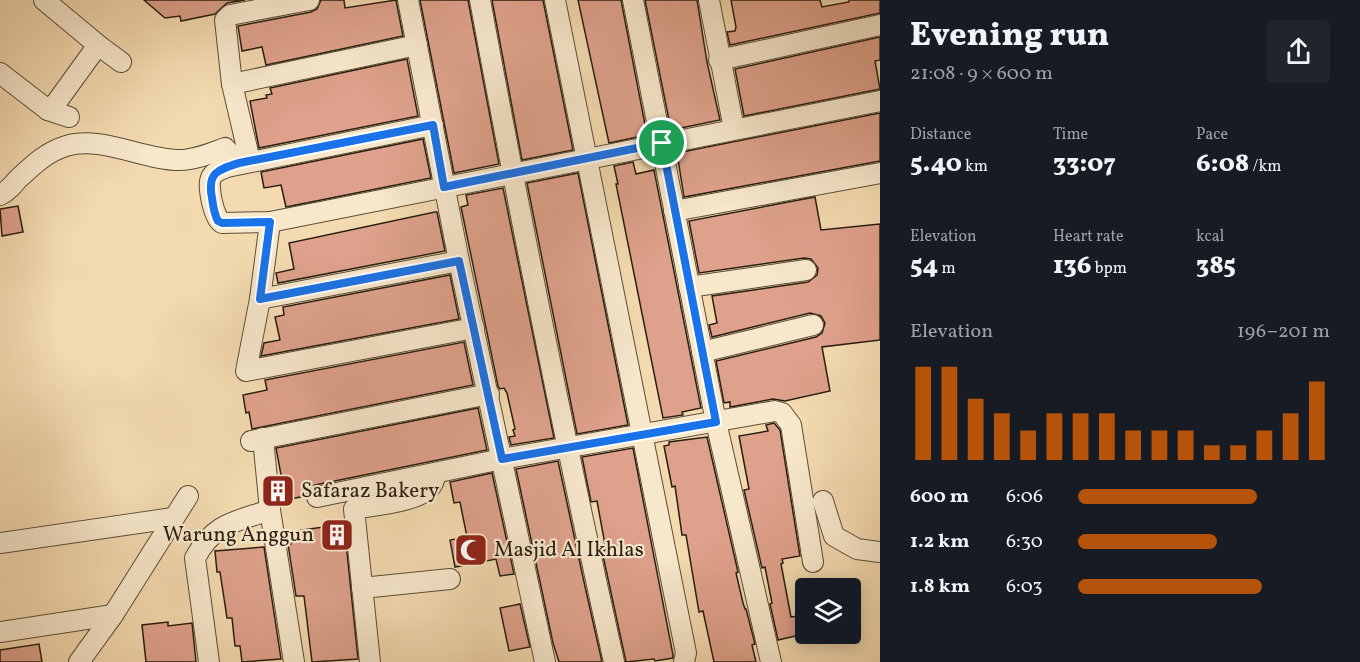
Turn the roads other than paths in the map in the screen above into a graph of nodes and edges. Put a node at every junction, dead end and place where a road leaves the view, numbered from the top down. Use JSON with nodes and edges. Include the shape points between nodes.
{"nodes":[{"id":1,"x":44,"y":0,"type":"edge"},
{"id":2,"x":309,"y":0,"type":"edge"},
{"id":3,"x":408,"y":0,"type":"edge"},
{"id":4,"x":480,"y":0,"type":"edge"},
{"id":5,"x":555,"y":0,"type":"edge"},
{"id":6,"x":633,"y":0,"type":"edge"},
{"id":7,"x":709,"y":0,"type":"edge"},
{"id":8,"x":880,"y":26,"type":"edge"},
{"id":9,"x":98,"y":45,"type":"junction"},
{"id":10,"x":417,"y":45,"type":"junction"},
{"id":11,"x":719,"y":60,"type":"junction"},
{"id":12,"x":121,"y":62,"type":"dead end"},
{"id":13,"x":0,"y":73,"type":"edge"},
{"id":14,"x":232,"y":84,"type":"junction"},
{"id":15,"x":880,"y":101,"type":"edge"},
{"id":16,"x":48,"y":110,"type":"junction"},
{"id":17,"x":69,"y":117,"type":"dead end"},
{"id":18,"x":433,"y":125,"type":"junction"},
{"id":19,"x":734,"y":129,"type":"junction"},
{"id":20,"x":662,"y":143,"type":"junction"},
{"id":21,"x":587,"y":157,"type":"junction"},
{"id":22,"x":233,"y":165,"type":"junction"},
{"id":23,"x":512,"y":173,"type":"junction"},
{"id":24,"x":880,"y":173,"type":"edge"},
{"id":25,"x":444,"y":187,"type":"junction"},
{"id":26,"x":0,"y":195,"type":"edge"},
{"id":27,"x":674,"y":211,"type":"junction"},
{"id":28,"x":270,"y":222,"type":"junction"},
{"id":29,"x":459,"y":261,"type":"junction"},
{"id":30,"x":806,"y":270,"type":"dead end"},
{"id":31,"x":689,"y":287,"type":"junction"},
{"id":32,"x":260,"y":299,"type":"junction"},
{"id":33,"x":813,"y":325,"type":"dead end"},
{"id":34,"x":474,"y":328,"type":"junction"},
{"id":35,"x":702,"y":352,"type":"junction"},
{"id":36,"x":489,"y":394,"type":"junction"},
{"id":37,"x":716,"y":422,"type":"junction"},
{"id":38,"x":641,"y":434,"type":"junction"},
{"id":39,"x":567,"y":448,"type":"junction"},
{"id":40,"x":502,"y":459,"type":"junction"},
{"id":41,"x":436,"y":472,"type":"junction"},
{"id":42,"x":188,"y":496,"type":"dead end"},
{"id":43,"x":317,"y":497,"type":"dead end"},
{"id":44,"x":823,"y":501,"type":"dead end"},
{"id":45,"x":270,"y":510,"type":"junction"},
{"id":46,"x":173,"y":518,"type":"junction"},
{"id":47,"x":0,"y":543,"type":"edge"},
{"id":48,"x":880,"y":552,"type":"edge"},
{"id":49,"x":813,"y":562,"type":"dead end"},
{"id":50,"x":450,"y":579,"type":"dead end"},
{"id":51,"x":362,"y":588,"type":"junction"},
{"id":52,"x":113,"y":615,"type":"junction"},
{"id":53,"x":0,"y":632,"type":"edge"},
{"id":54,"x":79,"y":662,"type":"edge"},
{"id":55,"x":209,"y":662,"type":"edge"},
{"id":56,"x":294,"y":662,"type":"edge"},
{"id":57,"x":370,"y":662,"type":"edge"},
{"id":58,"x":545,"y":662,"type":"edge"},
{"id":59,"x":614,"y":662,"type":"edge"},
{"id":60,"x":684,"y":662,"type":"edge"},
{"id":61,"x":771,"y":662,"type":"edge"}],
"edges":[{"from":1,"to":9,"type":"street"},
{"from":2,"to":14,"type":"street","via":[[230,15],[225,20]]},
{"from":3,"to":10,"type":"street"},
{"from":4,"to":23,"type":"street"},
{"from":5,"to":21,"type":"street"},
{"from":6,"to":20,"type":"street"},
{"from":7,"to":11,"type":"street"},
{"from":8,"to":11,"type":"street"},
{"from":9,"to":12,"type":"street"},
{"from":9,"to":16,"type":"street"},
{"from":10,"to":14,"type":"street"},
{"from":10,"to":18,"type":"street"},
{"from":11,"to":19,"type":"street"},
{"from":13,"to":16,"type":"street"},
{"from":14,"to":22,"type":"street"},
{"from":15,"to":19,"type":"street"},
{"from":16,"to":17,"type":"street"},
{"from":18,"to":22,"type":"street"},
{"from":18,"to":25,"type":"street"},
{"from":19,"to":20,"type":"street"},
{"from":20,"to":21,"type":"street"},
{"from":20,"to":27,"type":"street"},
{"from":21,"to":23,"type":"street"},
{"from":21,"to":38,"type":"street"},
{"from":22,"to":26,"type":"street","via":[[225,148],[181,160],[143,156],[94,143],[69,145],[51,151]]},
{"from":22,"to":28,"type":"street","via":[[211,177],[218,221]]},
{"from":23,"to":25,"type":"street"},
{"from":23,"to":39,"type":"street"},
{"from":24,"to":27,"type":"street"},
{"from":25,"to":28,"type":"street"},
{"from":25,"to":29,"type":"street"},
{"from":27,"to":31,"type":"street"},
{"from":28,"to":32,"type":"street"},
{"from":29,"to":32,"type":"street"},
{"from":29,"to":34,"type":"street"},
{"from":30,"to":31,"type":"street"},
{"from":31,"to":35,"type":"street"},
{"from":32,"to":34,"type":"street","via":[[246,371]]},
{"from":33,"to":35,"type":"street"},
{"from":34,"to":36,"type":"street"},
{"from":35,"to":37,"type":"street"},
{"from":36,"to":40,"type":"street"},
{"from":36,"to":45,"type":"street","via":[[257,440]]},
{"from":37,"to":38,"type":"street"},
{"from":37,"to":49,"type":"street","via":[[775,411],[787,418]]},
{"from":37,"to":61,"type":"street"},
{"from":38,"to":39,"type":"street"},
{"from":38,"to":60,"type":"street","via":[[686,653]]},
{"from":39,"to":40,"type":"street"},
{"from":39,"to":59,"type":"street"},
{"from":40,"to":41,"type":"street"},
{"from":40,"to":58,"type":"street"},
{"from":41,"to":43,"type":"street"},
{"from":41,"to":51,"type":"street","via":[[431,486],[420,495],[354,509]]},
{"from":42,"to":46,"type":"street"},
{"from":44,"to":48,"type":"street","via":[[834,536],[857,549]]},
{"from":45,"to":55,"type":"street","via":[[219,527],[195,558]]},
{"from":45,"to":56,"type":"street"},
{"from":46,"to":47,"type":"street"},
{"from":46,"to":52,"type":"street"},
{"from":50,"to":51,"type":"street"},
{"from":51,"to":57,"type":"street"},
{"from":52,"to":53,"type":"street"},
{"from":52,"to":54,"type":"street"}]}
